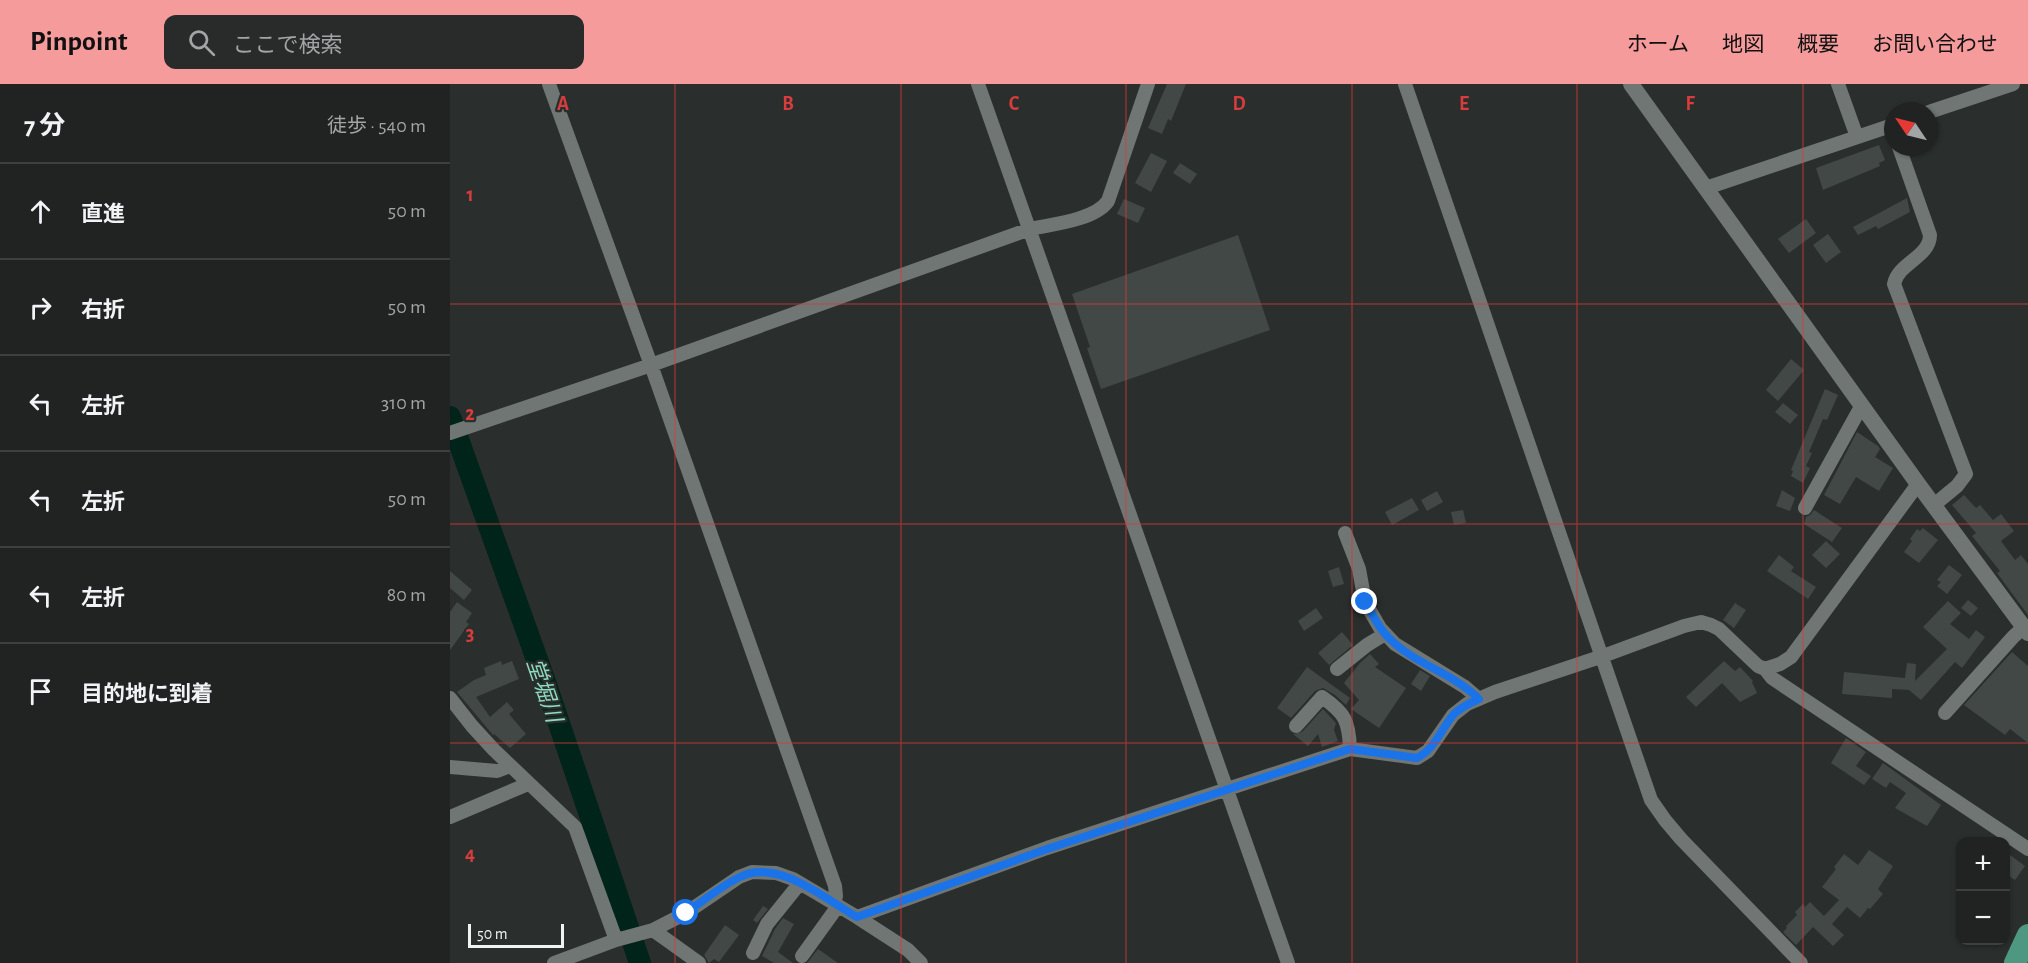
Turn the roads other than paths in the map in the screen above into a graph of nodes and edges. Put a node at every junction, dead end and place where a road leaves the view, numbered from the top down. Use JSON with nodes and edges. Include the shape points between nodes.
{"nodes":[{"id":1,"x":549,"y":84,"type":"edge"},
{"id":2,"x":978,"y":84,"type":"edge"},
{"id":3,"x":1148,"y":84,"type":"edge"},
{"id":4,"x":1405,"y":84,"type":"edge"},
{"id":5,"x":1631,"y":84,"type":"edge"},
{"id":6,"x":1838,"y":84,"type":"edge"},
{"id":7,"x":2013,"y":84,"type":"edge"},
{"id":8,"x":1938,"y":109,"type":"edge"},
{"id":9,"x":1884,"y":129,"type":"edge"},
{"id":10,"x":1857,"y":137,"type":"junction"},
{"id":11,"x":1902,"y":156,"type":"edge"},
{"id":12,"x":1706,"y":188,"type":"junction"},
{"id":13,"x":1030,"y":229,"type":"junction"},
{"id":14,"x":651,"y":365,"type":"junction"},
{"id":15,"x":1862,"y":405,"type":"junction"},
{"id":16,"x":453,"y":432,"type":"edge"},
{"id":17,"x":1918,"y":484,"type":"junction"},
{"id":18,"x":1934,"y":505,"type":"junction"},
{"id":19,"x":1805,"y":508,"type":"dead end"},
{"id":20,"x":1345,"y":533,"type":"dead end"},
{"id":21,"x":2026,"y":630,"type":"edge"},
{"id":22,"x":1385,"y":634,"type":"junction"},
{"id":23,"x":1603,"y":656,"type":"junction"},
{"id":24,"x":1337,"y":669,"type":"dead end"},
{"id":25,"x":1765,"y":669,"type":"junction"},
{"id":26,"x":450,"y":698,"type":"edge"},
{"id":27,"x":1479,"y":699,"type":"junction"},
{"id":28,"x":1945,"y":713,"type":"dead end"},
{"id":29,"x":1296,"y":726,"type":"dead end"},
{"id":30,"x":1350,"y":749,"type":"junction"},
{"id":31,"x":510,"y":766,"type":"junction"},
{"id":32,"x":450,"y":767,"type":"edge"},
{"id":33,"x":528,"y":784,"type":"junction"},
{"id":34,"x":1226,"y":788,"type":"junction"},
{"id":35,"x":450,"y":817,"type":"edge"},
{"id":36,"x":2028,"y":849,"type":"edge"},
{"id":37,"x":800,"y":883,"type":"junction"},
{"id":38,"x":836,"y":905,"type":"junction"},
{"id":39,"x":857,"y":917,"type":"junction"},
{"id":40,"x":653,"y":930,"type":"junction"},
{"id":41,"x":2028,"y":935,"type":"edge"},
{"id":42,"x":616,"y":940,"type":"junction"},
{"id":43,"x":753,"y":953,"type":"dead end"},
{"id":44,"x":802,"y":956,"type":"dead end"},
{"id":45,"x":554,"y":963,"type":"edge"},
{"id":46,"x":699,"y":963,"type":"edge"},
{"id":47,"x":921,"y":963,"type":"edge"},
{"id":48,"x":1288,"y":963,"type":"edge"},
{"id":49,"x":1801,"y":963,"type":"edge"},
{"id":50,"x":2015,"y":963,"type":"edge"}],
"edges":[{"from":1,"to":14,"type":"street"},
{"from":2,"to":13,"type":"street"},
{"from":3,"to":13,"type":"street","via":[[1104,208]]},
{"from":4,"to":23,"type":"street"},
{"from":5,"to":12,"type":"street"},
{"from":6,"to":10,"type":"street"},
{"from":7,"to":8,"type":"street"},
{"from":9,"to":10,"type":"street"},
{"from":10,"to":12,"type":"street"},
{"from":11,"to":18,"type":"street","via":[[1930,241],[1901,270],[1894,284],[1966,474]]},
{"from":12,"to":15,"type":"street"},
{"from":13,"to":14,"type":"street"},
{"from":13,"to":34,"type":"street"},
{"from":14,"to":16,"type":"street"},
{"from":14,"to":38,"type":"street","via":[[835,886]]},
{"from":15,"to":17,"type":"street"},
{"from":15,"to":19,"type":"street"},
{"from":17,"to":18,"type":"street"},
{"from":17,"to":25,"type":"street","via":[[1791,657]]},
{"from":18,"to":21,"type":"street"},
{"from":20,"to":22,"type":"street","via":[[1359,569],[1365,602]]},
{"from":21,"to":28,"type":"street","via":[[2013,636]]},
{"from":22,"to":24,"type":"street"},
{"from":22,"to":27,"type":"street"},
{"from":23,"to":25,"type":"street","via":[[1701,622],[1719,630]]},
{"from":23,"to":27,"type":"street"},
{"from":23,"to":49,"type":"street","via":[[1658,810]]},
{"from":25,"to":36,"type":"street","via":[[1772,678]]},
{"from":26,"to":31,"type":"street"},
{"from":27,"to":30,"type":"street","via":[[1460,709],[1435,743],[1417,758]]},
{"from":29,"to":30,"type":"street","via":[[1322,697],[1347,721]]},
{"from":30,"to":34,"type":"street"},
{"from":31,"to":32,"type":"street","via":[[497,771]]},
{"from":31,"to":33,"type":"street"},
{"from":33,"to":35,"type":"street"},
{"from":33,"to":42,"type":"street","via":[[575,827]]},
{"from":34,"to":39,"type":"street"},
{"from":34,"to":48,"type":"street"},
{"from":37,"to":38,"type":"street"},
{"from":37,"to":40,"type":"street","via":[[776,873],[752,872]]},
{"from":37,"to":43,"type":"street","via":[[767,924]]},
{"from":38,"to":39,"type":"street"},
{"from":38,"to":44,"type":"street"},
{"from":39,"to":47,"type":"street"},
{"from":40,"to":42,"type":"street"},
{"from":40,"to":46,"type":"street"},
{"from":41,"to":50,"type":"highway"},
{"from":42,"to":45,"type":"street"}]}
